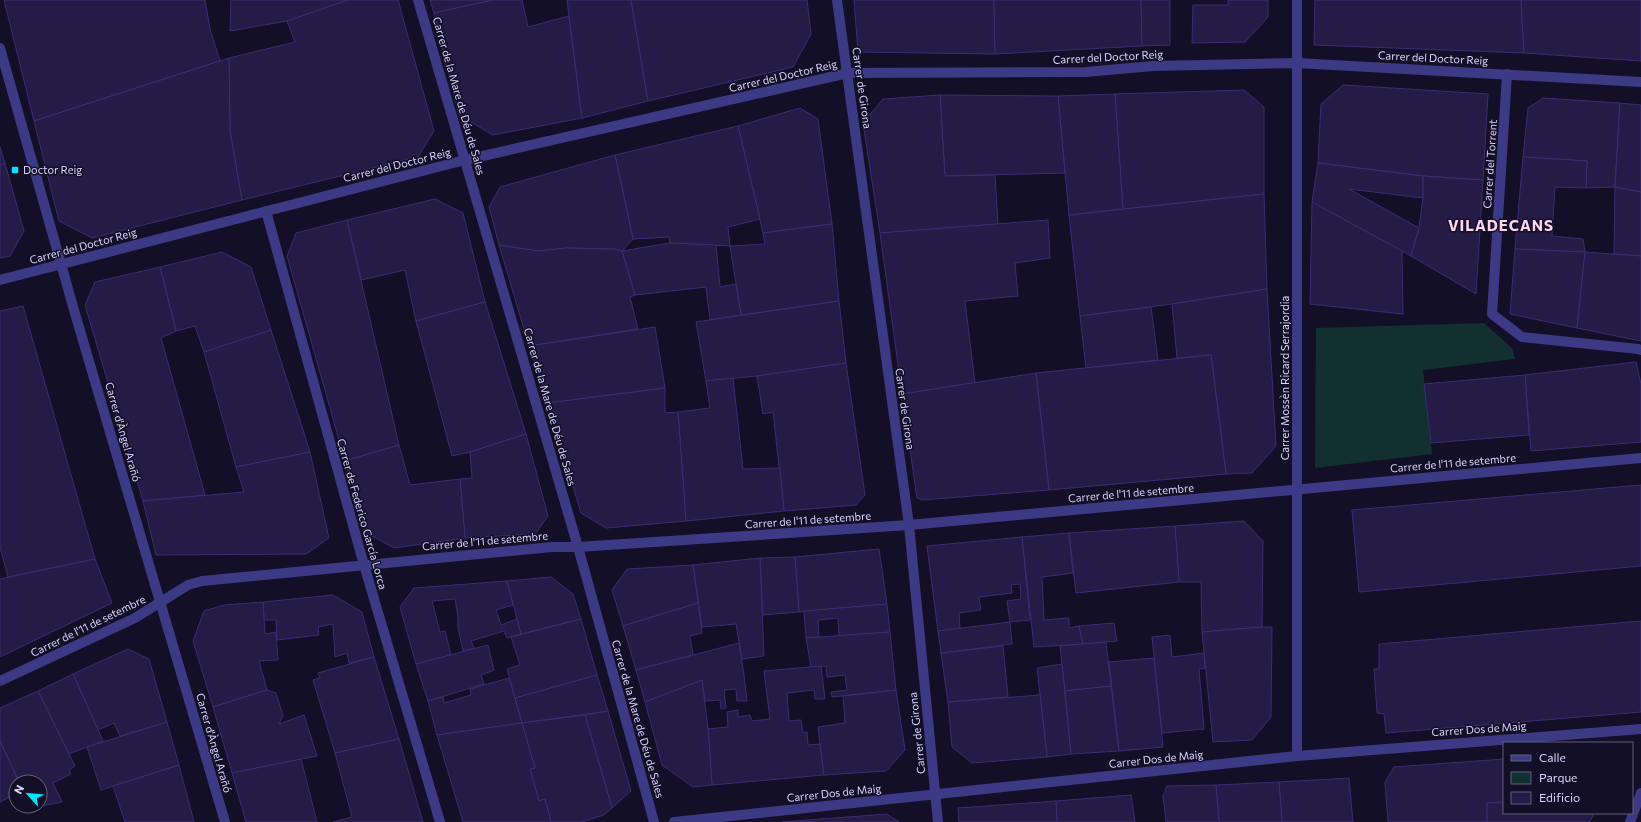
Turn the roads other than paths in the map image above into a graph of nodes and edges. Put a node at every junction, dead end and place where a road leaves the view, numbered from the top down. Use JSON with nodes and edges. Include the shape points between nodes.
{"nodes":[{"id":1,"x":418,"y":0,"type":"edge"},
{"id":2,"x":837,"y":0,"type":"edge"},
{"id":3,"x":1297,"y":0,"type":"edge"},
{"id":4,"x":0,"y":51,"type":"edge"},
{"id":5,"x":1296,"y":63,"type":"junction"},
{"id":6,"x":848,"y":73,"type":"junction"},
{"id":7,"x":1507,"y":74,"type":"junction"},
{"id":8,"x":1641,"y":82,"type":"edge"},
{"id":9,"x":465,"y":160,"type":"junction"},
{"id":10,"x":266,"y":211,"type":"junction"},
{"id":11,"x":61,"y":264,"type":"junction"},
{"id":12,"x":0,"y":280,"type":"edge"},
{"id":13,"x":1641,"y":350,"type":"edge"},
{"id":14,"x":1641,"y":458,"type":"edge"},
{"id":15,"x":1297,"y":489,"type":"junction"},
{"id":16,"x":909,"y":526,"type":"junction"},
{"id":17,"x":578,"y":547,"type":"junction"},
{"id":18,"x":364,"y":565,"type":"junction"},
{"id":19,"x":161,"y":603,"type":"junction"},
{"id":20,"x":0,"y":681,"type":"edge"},
{"id":21,"x":1641,"y":729,"type":"edge"},
{"id":22,"x":1297,"y":756,"type":"junction"},
{"id":23,"x":1641,"y":793,"type":"edge"},
{"id":24,"x":936,"y":794,"type":"junction"},
{"id":25,"x":225,"y":822,"type":"edge"},
{"id":26,"x":440,"y":822,"type":"edge"},
{"id":27,"x":654,"y":822,"type":"edge"},
{"id":28,"x":674,"y":822,"type":"edge"},
{"id":29,"x":938,"y":822,"type":"edge"},
{"id":30,"x":1630,"y":822,"type":"edge"}],
"edges":[{"from":1,"to":9,"type":"street","name":"Carrer de la Mare de Déu de Sales"},
{"from":2,"to":6,"type":"street","name":"Carrer de Girona"},
{"from":3,"to":5,"type":"street","name":"Carrer Mossèn Ricard Serrajordia"},
{"from":4,"to":11,"type":"street","name":"Carrer d'Àngel Arañó"},
{"from":5,"to":6,"type":"street","name":"Carrer del Doctor Reig","via":[[1153,66],[1086,72]]},
{"from":5,"to":7,"type":"street","name":"Carrer del Doctor Reig"},
{"from":5,"to":15,"type":"street","name":"Carrer Mossèn Ricard Serrajordia"},
{"from":6,"to":9,"type":"street","name":"Carrer del Doctor Reig"},
{"from":6,"to":16,"type":"street","name":"Carrer de Girona"},
{"from":7,"to":8,"type":"street","name":"Carrer del Doctor Reig"},
{"from":7,"to":13,"type":"street","name":"Carrer del Torrent","via":[[1492,314],[1522,337]]},
{"from":9,"to":10,"type":"street","name":"Carrer del Doctor Reig"},
{"from":9,"to":17,"type":"street","name":"Carrer de la Mare de Déu de Sales"},
{"from":10,"to":11,"type":"street","name":"Carrer del Doctor Reig"},
{"from":10,"to":18,"type":"street","name":"Carrer de Federico García Lorca"},
{"from":11,"to":12,"type":"street","name":"Carrer del Doctor Reig"},
{"from":11,"to":19,"type":"street","name":"Carrer d'Àngel Arañó"},
{"from":14,"to":15,"type":"street","name":"Carrer de l'11 de setembre"},
{"from":15,"to":16,"type":"street","name":"Carrer de l'11 de setembre"},
{"from":15,"to":22,"type":"street","name":"Carrer Mossèn Ricard Serrajordia"},
{"from":16,"to":17,"type":"street","name":"Carrer de l'11 de setembre"},
{"from":16,"to":24,"type":"street","name":"Carrer de Girona"},
{"from":17,"to":18,"type":"street","name":"Carrer de l'11 de setembre","via":[[552,547]]},
{"from":17,"to":27,"type":"street","name":"Carrer de la Mare de Déu de Sales"},
{"from":18,"to":19,"type":"street","name":"Carrer de l'11 de setembre","via":[[202,581],[174,592]]},
{"from":18,"to":26,"type":"street","name":"Carrer de Federico García Lorca"},
{"from":19,"to":20,"type":"street","name":"Carrer de l'11 de setembre","via":[[135,618]]},
{"from":19,"to":25,"type":"street","name":"Carrer d'Àngel Arañó"},
{"from":21,"to":22,"type":"street","name":"Carrer Dos de Maig"},
{"from":22,"to":24,"type":"street","name":"Carrer Dos de Maig"},
{"from":23,"to":30,"type":"street"},
{"from":24,"to":28,"type":"street","name":"Carrer Dos de Maig"},
{"from":24,"to":29,"type":"street","name":"Carrer de Girona"}]}
